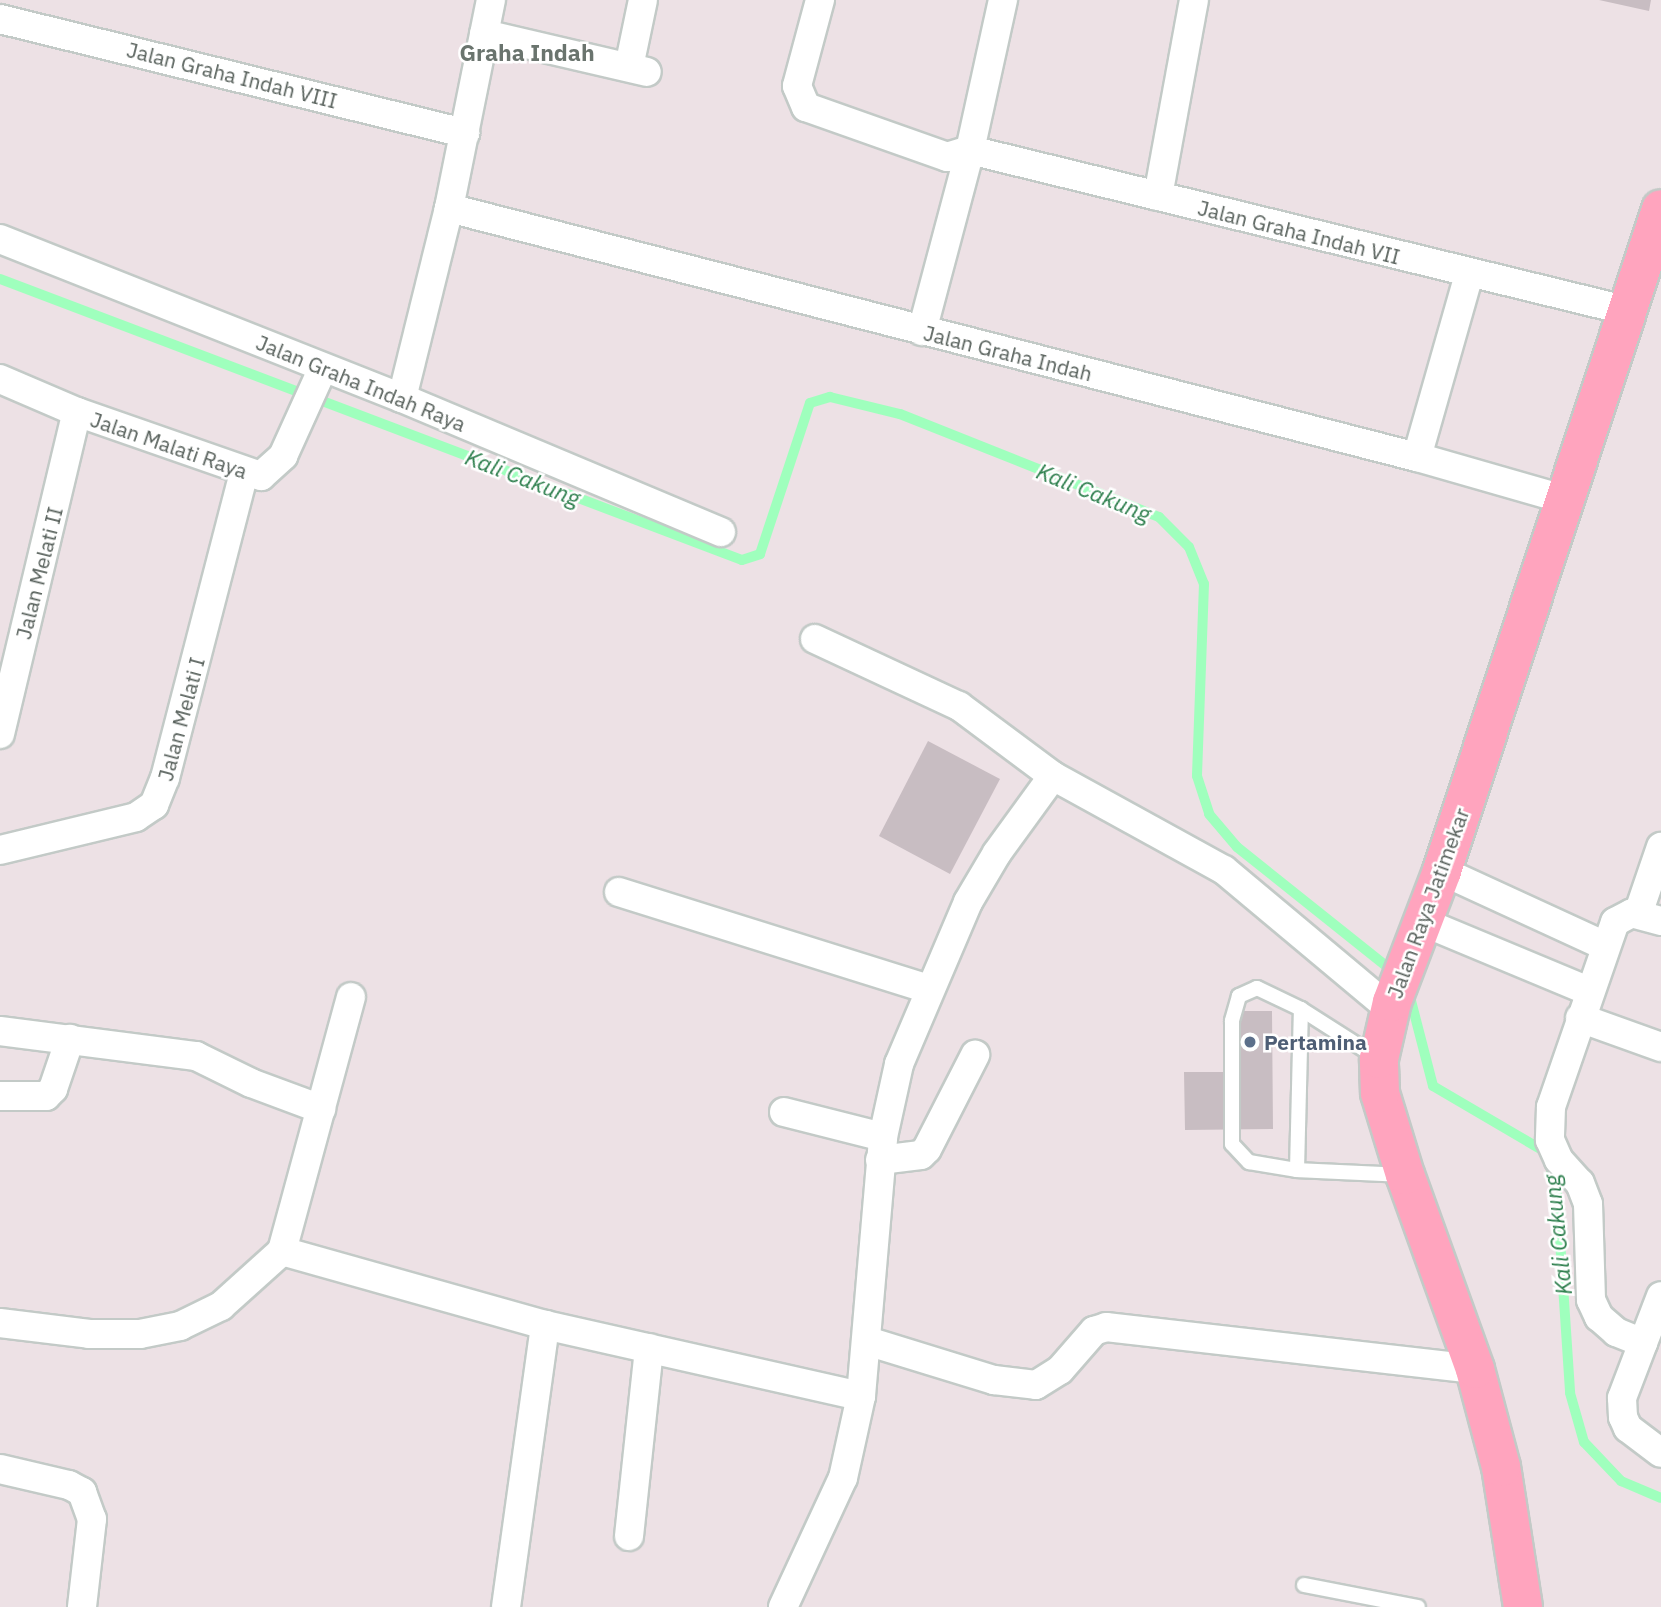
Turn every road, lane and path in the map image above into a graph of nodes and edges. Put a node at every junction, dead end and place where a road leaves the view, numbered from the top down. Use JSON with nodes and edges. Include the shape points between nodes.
{"nodes":[{"id":1,"x":491,"y":0,"type":"edge"},
{"id":2,"x":643,"y":0,"type":"edge"},
{"id":3,"x":820,"y":0,"type":"edge"},
{"id":4,"x":1003,"y":0,"type":"edge"},
{"id":5,"x":1194,"y":0,"type":"edge"},
{"id":6,"x":0,"y":19,"type":"edge"},
{"id":7,"x":484,"y":34,"type":"junction"},
{"id":8,"x":465,"y":133,"type":"junction"},
{"id":9,"x":971,"y":150,"type":"junction"},
{"id":10,"x":1158,"y":196,"type":"junction"},
{"id":11,"x":449,"y":208,"type":"junction"},
{"id":12,"x":1661,"y":209,"type":"edge"},
{"id":13,"x":0,"y":239,"type":"edge"},
{"id":14,"x":1469,"y":275,"type":"junction"},
{"id":15,"x":1629,"y":311,"type":"junction"},
{"id":16,"x":922,"y":331,"type":"junction"},
{"id":17,"x":0,"y":379,"type":"edge"},
{"id":18,"x":318,"y":380,"type":"junction"},
{"id":19,"x":402,"y":398,"type":"junction"},
{"id":20,"x":77,"y":412,"type":"junction"},
{"id":21,"x":1417,"y":457,"type":"junction"},
{"id":22,"x":244,"y":474,"type":"junction"},
{"id":23,"x":1567,"y":500,"type":"junction"},
{"id":24,"x":721,"y":531,"type":"dead end"},
{"id":25,"x":815,"y":639,"type":"dead end"},
{"id":26,"x":0,"y":734,"type":"edge"},
{"id":27,"x":1052,"y":776,"type":"junction"},
{"id":28,"x":1661,"y":847,"type":"edge"},
{"id":29,"x":0,"y":850,"type":"edge"},
{"id":30,"x":1442,"y":871,"type":"junction"},
{"id":31,"x":619,"y":892,"type":"dead end"},
{"id":32,"x":1650,"y":917,"type":"edge"},
{"id":33,"x":1418,"y":932,"type":"junction"},
{"id":34,"x":1605,"y":946,"type":"junction"},
{"id":35,"x":929,"y":989,"type":"junction"},
{"id":36,"x":1589,"y":991,"type":"junction"},
{"id":37,"x":351,"y":997,"type":"dead end"},
{"id":38,"x":1391,"y":1006,"type":"junction"},
{"id":39,"x":1301,"y":1009,"type":"junction"},
{"id":40,"x":1580,"y":1018,"type":"junction"},
{"id":41,"x":0,"y":1031,"type":"edge"},
{"id":42,"x":70,"y":1039,"type":"junction"},
{"id":43,"x":1661,"y":1047,"type":"edge"},
{"id":44,"x":975,"y":1055,"type":"dead end"},
{"id":45,"x":1379,"y":1059,"type":"junction"},
{"id":46,"x":0,"y":1096,"type":"edge"},
{"id":47,"x":321,"y":1109,"type":"junction"},
{"id":48,"x":784,"y":1112,"type":"dead end"},
{"id":49,"x":881,"y":1148,"type":"junction"},
{"id":50,"x":1297,"y":1170,"type":"junction"},
{"id":51,"x":1405,"y":1175,"type":"junction"},
{"id":52,"x":282,"y":1251,"type":"junction"},
{"id":53,"x":1661,"y":1296,"type":"edge"},
{"id":54,"x":0,"y":1323,"type":"edge"},
{"id":55,"x":545,"y":1325,"type":"junction"},
{"id":56,"x":867,"y":1341,"type":"junction"},
{"id":57,"x":1643,"y":1343,"type":"junction"},
{"id":58,"x":649,"y":1348,"type":"junction"},
{"id":59,"x":1475,"y":1369,"type":"junction"},
{"id":60,"x":861,"y":1395,"type":"junction"},
{"id":61,"x":1661,"y":1453,"type":"edge"},
{"id":62,"x":0,"y":1469,"type":"edge"},
{"id":63,"x":629,"y":1536,"type":"dead end"},
{"id":64,"x":1304,"y":1585,"type":"dead end"},
{"id":65,"x":82,"y":1607,"type":"edge"},
{"id":66,"x":506,"y":1607,"type":"edge"},
{"id":67,"x":783,"y":1607,"type":"edge"},
{"id":68,"x":1418,"y":1607,"type":"edge"},
{"id":69,"x":1522,"y":1607,"type":"edge"}],
"edges":[{"from":1,"to":7,"type":"street"},
{"from":2,"to":7,"type":"street","via":[[638,70]]},
{"from":3,"to":9,"type":"street","via":[[797,86],[806,107],[947,157]]},
{"from":4,"to":9,"type":"street"},
{"from":5,"to":10,"type":"street"},
{"from":6,"to":8,"type":"street","name":"Jalan Graha Indah VIII"},
{"from":7,"to":8,"type":"street"},
{"from":8,"to":11,"type":"street"},
{"from":9,"to":10,"type":"street","name":"Jalan Graha Indah VII"},
{"from":9,"to":16,"type":"street"},
{"from":10,"to":14,"type":"street","name":"Jalan Graha Indah VII"},
{"from":11,"to":16,"type":"street","name":"Jalan Graha Indah"},
{"from":11,"to":19,"type":"street"},
{"from":12,"to":15,"type":"main road","name":"Jalan Raya Jatimekar"},
{"from":13,"to":18,"type":"street","name":"Jalan Graha Indah Raya"},
{"from":14,"to":15,"type":"street","name":"Jalan Graha Indah VII"},
{"from":14,"to":21,"type":"street"},
{"from":15,"to":23,"type":"main road","name":"Jalan Raya Jatimekar"},
{"from":16,"to":21,"type":"street","name":"Jalan Graha Indah"},
{"from":17,"to":20,"type":"street","name":"Jalan Malati Raya"},
{"from":18,"to":19,"type":"street","name":"Jalan Graha Indah Raya"},
{"from":18,"to":22,"type":"street","name":"Jalan Malati Raya","via":[[284,456],[261,476]]},
{"from":19,"to":24,"type":"street","name":"Jalan Graha Indah Raya"},
{"from":20,"to":22,"type":"street","name":"Jalan Malati Raya"},
{"from":20,"to":26,"type":"street","name":"Jalan Melati II"},
{"from":21,"to":23,"type":"street","name":"Jalan Graha Indah"},
{"from":22,"to":29,"type":"street","name":"Jalan Melati I","via":[[165,778],[154,805],[136,817]]},
{"from":23,"to":30,"type":"main road","name":"Jalan Raya Jatimekar"},
{"from":25,"to":27,"type":"street","via":[[959,706]]},
{"from":27,"to":35,"type":"street","via":[[996,853]]},
{"from":27,"to":38,"type":"street","via":[[1224,870]]},
{"from":28,"to":32,"type":"street"},
{"from":30,"to":33,"type":"main road","name":"Jalan Raya Jatimekar"},
{"from":30,"to":34,"type":"street"},
{"from":31,"to":35,"type":"street"},
{"from":32,"to":34,"type":"street","via":[[1622,915]]},
{"from":33,"to":36,"type":"street"},
{"from":33,"to":38,"type":"main road","name":"Jalan Raya Jatimekar"},
{"from":34,"to":36,"type":"street"},
{"from":35,"to":49,"type":"street","via":[[899,1064]]},
{"from":36,"to":40,"type":"street"},
{"from":37,"to":47,"type":"street"},
{"from":38,"to":45,"type":"main road","name":"Jalan Raya Jatimekar"},
{"from":39,"to":45,"type":"lane"},
{"from":39,"to":50,"type":"lane"},
{"from":39,"to":50,"type":"lane","via":[[1256,988],[1240,996],[1232,1021],[1230,1090],[1232,1144],[1249,1162]]},
{"from":40,"to":43,"type":"street"},
{"from":40,"to":57,"type":"street","via":[[1551,1107],[1550,1140],[1559,1160],[1580,1183],[1588,1204],[1591,1300],[1599,1317],[1616,1332]]},
{"from":41,"to":42,"type":"street"},
{"from":42,"to":46,"type":"street","via":[[53,1089],[46,1096]]},
{"from":42,"to":47,"type":"street","via":[[197,1056],[251,1083]]},
{"from":44,"to":49,"type":"street","via":[[921,1155]]},
{"from":45,"to":51,"type":"main road","name":"Jalan Raya Jatimekar","via":[[1380,1093]]},
{"from":47,"to":52,"type":"street"},
{"from":48,"to":49,"type":"street"},
{"from":49,"to":56,"type":"street"},
{"from":50,"to":51,"type":"lane"},
{"from":51,"to":59,"type":"main road","name":"Jalan Raya Jatimekar"},
{"from":52,"to":54,"type":"street","via":[[220,1306],[180,1326],[140,1334],[89,1334]]},
{"from":52,"to":55,"type":"street"},
{"from":53,"to":57,"type":"street"},
{"from":55,"to":58,"type":"street"},
{"from":55,"to":66,"type":"street"},
{"from":56,"to":59,"type":"street","via":[[994,1380],[1036,1385],[1060,1370],[1094,1331],[1106,1326]]},
{"from":56,"to":60,"type":"street"},
{"from":57,"to":61,"type":"street","via":[[1622,1398],[1623,1417],[1628,1428]]},
{"from":58,"to":60,"type":"street"},
{"from":58,"to":63,"type":"street"},
{"from":59,"to":69,"type":"main road","name":"Jalan Raya Jatimekar","via":[[1501,1467]]},
{"from":60,"to":67,"type":"street","via":[[835,1503]]},
{"from":62,"to":65,"type":"street","via":[[82,1492],[92,1519]]},
{"from":64,"to":68,"type":"lane"}]}
